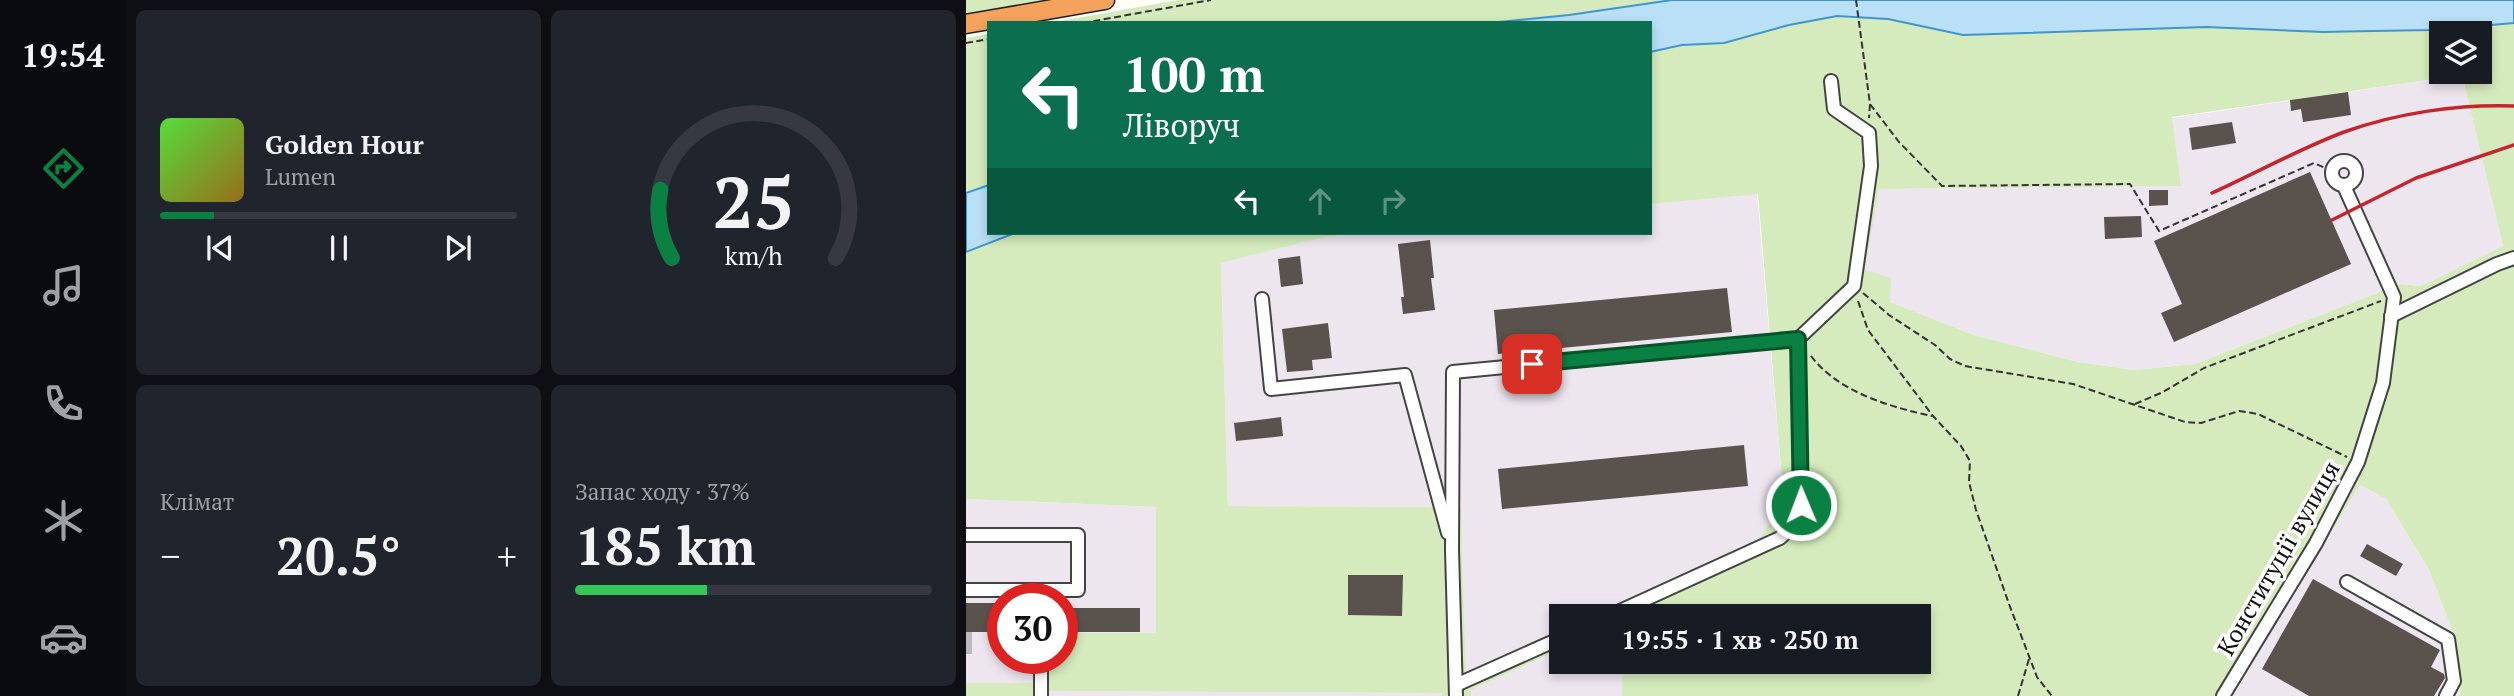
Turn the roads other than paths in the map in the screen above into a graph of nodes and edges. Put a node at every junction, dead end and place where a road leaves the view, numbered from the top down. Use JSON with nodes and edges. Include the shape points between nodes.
{"nodes":[{"id":1,"x":1105,"y":0,"type":"edge"},
{"id":2,"x":966,"y":24,"type":"edge"},
{"id":3,"x":1831,"y":81,"type":"dead end"},
{"id":4,"x":2344,"y":186,"type":"junction"},
{"id":5,"x":2514,"y":258,"type":"edge"},
{"id":6,"x":1262,"y":299,"type":"dead end"},
{"id":7,"x":2391,"y":316,"type":"junction"},
{"id":8,"x":1798,"y":339,"type":"junction"},
{"id":9,"x":966,"y":535,"type":"edge"},
{"id":10,"x":1452,"y":550,"type":"junction"},
{"id":11,"x":2347,"y":582,"type":"dead end"},
{"id":12,"x":1077,"y":583,"type":"edge"},
{"id":13,"x":966,"y":590,"type":"edge"},
{"id":14,"x":987,"y":591,"type":"edge"},
{"id":15,"x":1635,"y":604,"type":"edge"},
{"id":16,"x":1549,"y":644,"type":"edge"},
{"id":17,"x":1041,"y":674,"type":"edge"},
{"id":18,"x":1457,"y":691,"type":"edge"},
{"id":19,"x":1041,"y":696,"type":"edge"},
{"id":20,"x":2222,"y":696,"type":"edge"},
{"id":21,"x":2446,"y":696,"type":"edge"}],
"edges":[{"from":1,"to":2,"type":"highway"},
{"from":3,"to":8,"type":"street","via":[[1834,109],[1869,134],[1871,166],[1854,286]]},
{"from":4,"to":4,"type":"street","via":[[2336,183],[2332,171],[2340,162],[2353,164],[2357,176]]},
{"from":4,"to":7,"type":"street","name":"Конституції вулиця","via":[[2394,297]]},
{"from":5,"to":7,"type":"street"},
{"from":6,"to":10,"type":"street","via":[[1271,388],[1405,375]]},
{"from":7,"to":20,"type":"street","name":"Конституції вулиця","via":[[2383,383],[2358,462],[2316,543]]},
{"from":8,"to":10,"type":"street","via":[[1453,372]]},
{"from":8,"to":15,"type":"street","via":[[1801,505],[1795,524],[1780,538]]},
{"from":9,"to":12,"type":"street","via":[[1078,535]]},
{"from":10,"to":18,"type":"street"},
{"from":11,"to":21,"type":"street","via":[[2448,639],[2454,681]]},
{"from":13,"to":14,"type":"street"},
{"from":16,"to":18,"type":"street"},
{"from":17,"to":19,"type":"street"}]}
